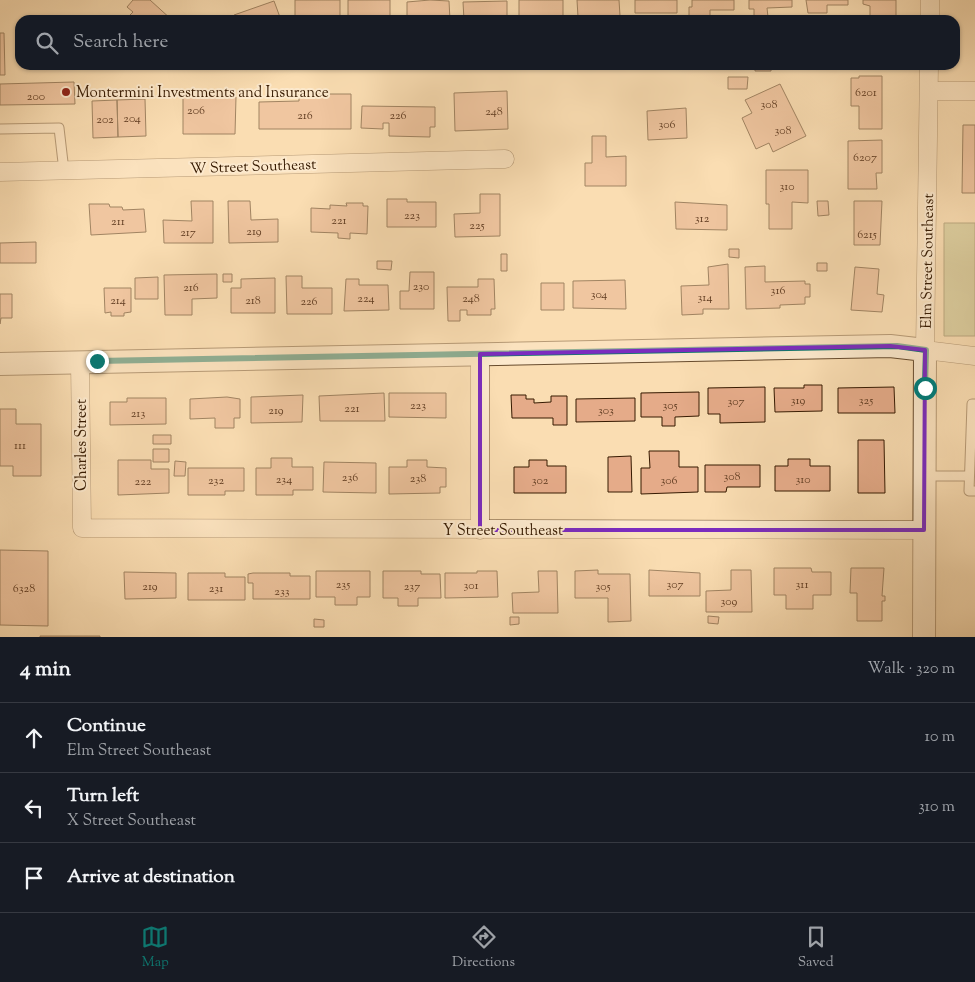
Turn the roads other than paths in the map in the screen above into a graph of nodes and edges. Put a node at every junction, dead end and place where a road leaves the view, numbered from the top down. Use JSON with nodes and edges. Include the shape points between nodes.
{"nodes":[{"id":1,"x":930,"y":0,"type":"edge"},
{"id":2,"x":930,"y":15,"type":"edge"},
{"id":3,"x":929,"y":70,"type":"edge"},
{"id":4,"x":929,"y":91,"type":"junction"},
{"id":5,"x":975,"y":91,"type":"edge"},
{"id":6,"x":0,"y":129,"type":"edge"},
{"id":7,"x":505,"y":159,"type":"dead end"},
{"id":8,"x":64,"y":171,"type":"junction"},
{"id":9,"x":0,"y":172,"type":"edge"},
{"id":10,"x":926,"y":350,"type":"junction"},
{"id":11,"x":480,"y":354,"type":"junction"},
{"id":12,"x":975,"y":356,"type":"edge"},
{"id":13,"x":80,"y":361,"type":"junction"},
{"id":14,"x":0,"y":364,"type":"edge"},
{"id":15,"x":975,"y":404,"type":"edge"},
{"id":16,"x":925,"y":476,"type":"junction"},
{"id":17,"x":969,"y":476,"type":"junction"},
{"id":18,"x":975,"y":491,"type":"edge"},
{"id":19,"x":82,"y":528,"type":"joint"},
{"id":20,"x":480,"y":530,"type":"junction"},
{"id":21,"x":924,"y":530,"type":"junction"},
{"id":22,"x":924,"y":637,"type":"edge"}],
"edges":[{"from":1,"to":2,"type":"street"},
{"from":3,"to":4,"type":"street","name":"Elm Street Southeast"},
{"from":4,"to":5,"type":"street"},
{"from":4,"to":10,"type":"street","name":"Elm Street Southeast"},
{"from":6,"to":8,"type":"lane","via":[[59,128]]},
{"from":7,"to":8,"type":"street","name":"W Street Southeast"},
{"from":8,"to":9,"type":"street","name":"W Street Southeast"},
{"from":10,"to":11,"type":"street","via":[[890,346]]},
{"from":10,"to":12,"type":"street"},
{"from":10,"to":16,"type":"street","name":"Elm Street Southeast"},
{"from":11,"to":13,"type":"street"},
{"from":11,"to":20,"type":"street"},
{"from":13,"to":14,"type":"street"},
{"from":13,"to":19,"type":"street","name":"Charles Street"},
{"from":15,"to":17,"type":"lane","via":[[972,404]]},
{"from":16,"to":17,"type":"lane"},
{"from":16,"to":21,"type":"street","name":"Elm Street Southeast"},
{"from":17,"to":18,"type":"lane","via":[[969,491]]},
{"from":19,"to":20,"type":"street","name":"Y Street Southeast"},
{"from":20,"to":21,"type":"street","name":"Y Street Southeast"},
{"from":21,"to":22,"type":"street","name":"Elm Street Southeast"}]}
